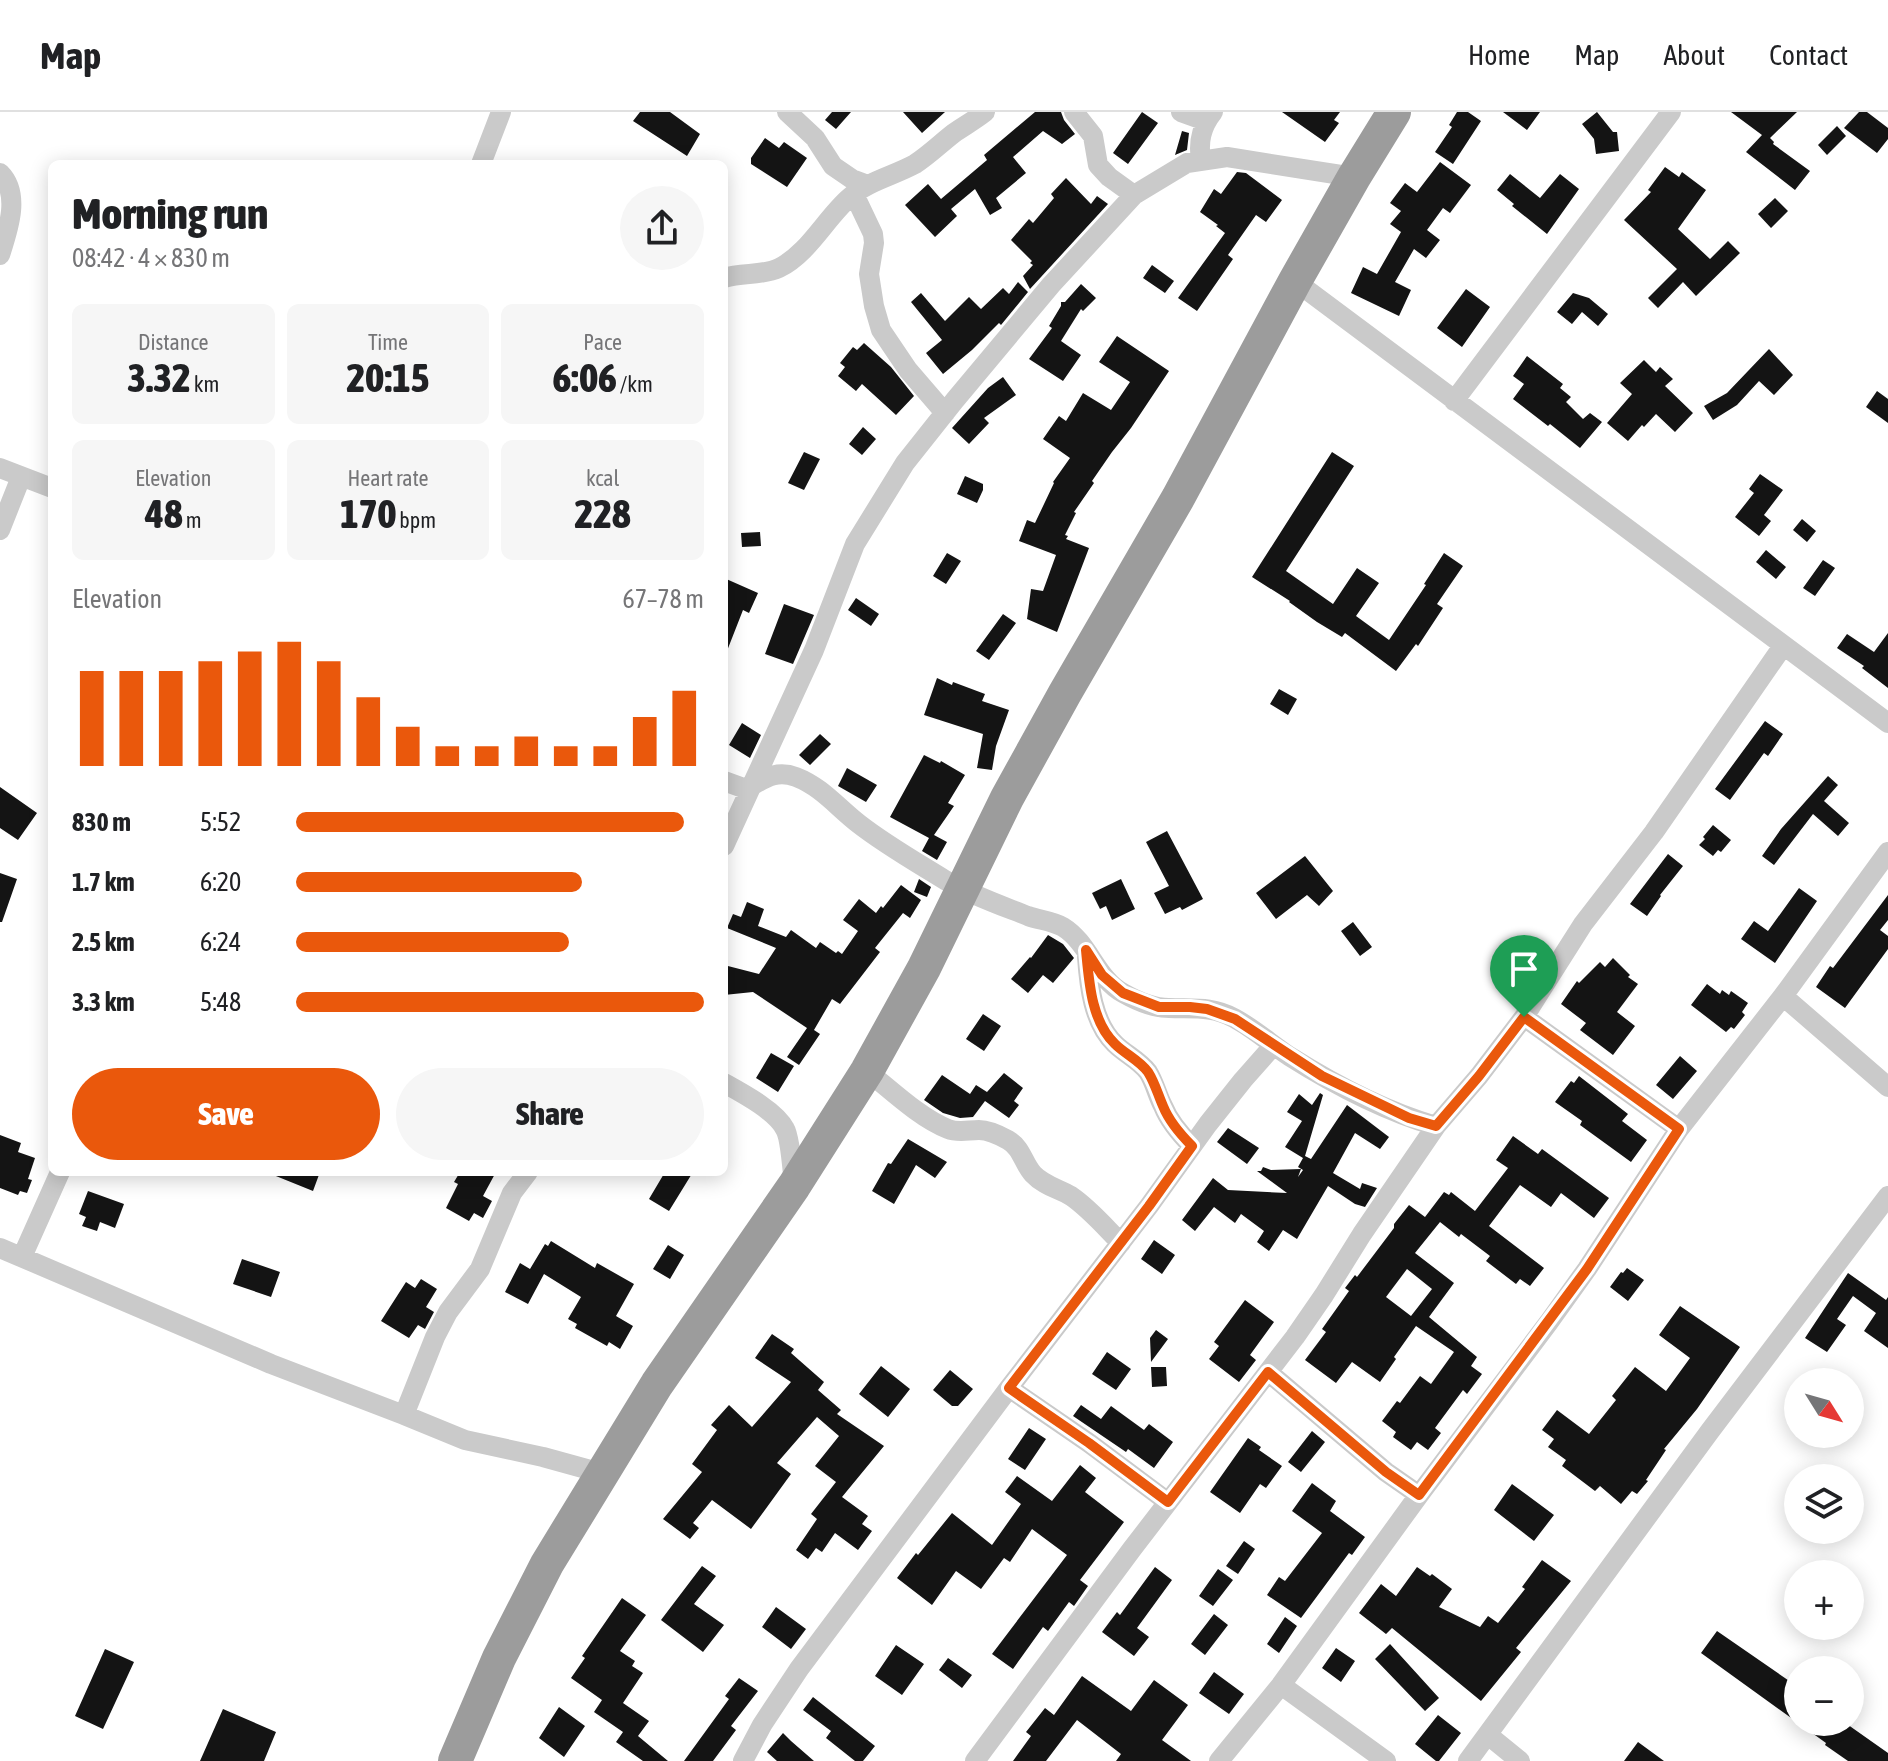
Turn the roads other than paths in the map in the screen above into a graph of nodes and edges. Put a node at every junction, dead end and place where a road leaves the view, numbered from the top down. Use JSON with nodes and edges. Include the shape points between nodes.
{"nodes":[{"id":1,"x":501,"y":112,"type":"edge"},
{"id":2,"x":787,"y":112,"type":"edge"},
{"id":3,"x":985,"y":112,"type":"edge"},
{"id":4,"x":1074,"y":112,"type":"edge"},
{"id":5,"x":1181,"y":112,"type":"edge"},
{"id":6,"x":1394,"y":112,"type":"edge"},
{"id":7,"x":1671,"y":112,"type":"edge"},
{"id":8,"x":1209,"y":116,"type":"edge"},
{"id":9,"x":483,"y":160,"type":"edge"},
{"id":10,"x":1201,"y":160,"type":"junction"},
{"id":11,"x":0,"y":173,"type":"edge"},
{"id":12,"x":1354,"y":177,"type":"junction"},
{"id":13,"x":861,"y":189,"type":"junction"},
{"id":14,"x":1134,"y":195,"type":"junction"},
{"id":15,"x":0,"y":255,"type":"edge"},
{"id":16,"x":728,"y":277,"type":"edge"},
{"id":17,"x":1295,"y":281,"type":"junction"},
{"id":18,"x":1454,"y":401,"type":"junction"},
{"id":19,"x":945,"y":413,"type":"junction"},
{"id":20,"x":0,"y":468,"type":"edge"},
{"id":21,"x":21,"y":477,"type":"junction"},
{"id":22,"x":48,"y":487,"type":"edge"},
{"id":23,"x":0,"y":530,"type":"edge"},
{"id":24,"x":1783,"y":646,"type":"junction"},
{"id":25,"x":1888,"y":723,"type":"edge"},
{"id":26,"x":728,"y":783,"type":"edge"},
{"id":27,"x":753,"y":785,"type":"junction"},
{"id":28,"x":728,"y":838,"type":"edge"},
{"id":29,"x":1888,"y":852,"type":"edge"},
{"id":30,"x":962,"y":889,"type":"junction"},
{"id":31,"x":1086,"y":950,"type":"junction"},
{"id":32,"x":1783,"y":996,"type":"junction"},
{"id":33,"x":1524,"y":1017,"type":"junction"},
{"id":34,"x":1273,"y":1046,"type":"junction"},
{"id":35,"x":867,"y":1071,"type":"junction"},
{"id":36,"x":728,"y":1086,"type":"edge"},
{"id":37,"x":1888,"y":1087,"type":"edge"},
{"id":38,"x":1436,"y":1126,"type":"junction"},
{"id":39,"x":1679,"y":1129,"type":"junction"},
{"id":40,"x":1192,"y":1146,"type":"junction"},
{"id":41,"x":58,"y":1176,"type":"edge"},
{"id":42,"x":525,"y":1176,"type":"edge"},
{"id":43,"x":794,"y":1186,"type":"junction"},
{"id":44,"x":1888,"y":1196,"type":"edge"},
{"id":45,"x":1121,"y":1243,"type":"junction"},
{"id":46,"x":0,"y":1248,"type":"edge"},
{"id":47,"x":22,"y":1257,"type":"junction"},
{"id":48,"x":1268,"y":1372,"type":"junction"},
{"id":49,"x":1009,"y":1388,"type":"junction"},
{"id":50,"x":404,"y":1415,"type":"junction"},
{"id":51,"x":601,"y":1473,"type":"junction"},
{"id":52,"x":1419,"y":1495,"type":"junction"},
{"id":53,"x":1168,"y":1502,"type":"junction"},
{"id":54,"x":1281,"y":1685,"type":"junction"},
{"id":55,"x":1488,"y":1735,"type":"junction"},
{"id":56,"x":455,"y":1761,"type":"edge"},
{"id":57,"x":743,"y":1761,"type":"edge"},
{"id":58,"x":975,"y":1761,"type":"edge"},
{"id":59,"x":1219,"y":1761,"type":"edge"},
{"id":60,"x":1386,"y":1761,"type":"edge"},
{"id":61,"x":1468,"y":1761,"type":"edge"},
{"id":62,"x":1520,"y":1761,"type":"edge"}],
"edges":[{"from":1,"to":9,"type":"street"},
{"from":2,"to":13,"type":"street","via":[[815,138],[833,166]]},
{"from":3,"to":13,"type":"street","via":[[917,162]]},
{"from":4,"to":14,"type":"street","via":[[1093,136],[1098,165]]},
{"from":5,"to":8,"type":"street"},
{"from":6,"to":12,"type":"highway"},
{"from":7,"to":18,"type":"street"},
{"from":8,"to":10,"type":"street","via":[[1199,141]]},
{"from":10,"to":12,"type":"street","via":[[1227,157]]},
{"from":10,"to":14,"type":"street"},
{"from":11,"to":15,"type":"street","via":[[12,206]]},
{"from":12,"to":17,"type":"highway"},
{"from":13,"to":16,"type":"street","via":[[780,267]]},
{"from":13,"to":19,"type":"street","via":[[873,234],[869,274],[881,330]]},
{"from":14,"to":19,"type":"street"},
{"from":17,"to":18,"type":"street"},
{"from":17,"to":30,"type":"highway","via":[[1014,785]]},
{"from":18,"to":24,"type":"street"},
{"from":19,"to":27,"type":"street","via":[[905,463],[855,544]]},
{"from":20,"to":21,"type":"street"},
{"from":21,"to":22,"type":"street"},
{"from":21,"to":23,"type":"street"},
{"from":24,"to":25,"type":"street"},
{"from":24,"to":33,"type":"street","via":[[1583,924]]},
{"from":26,"to":27,"type":"street","via":[[742,789]]},
{"from":27,"to":28,"type":"street"},
{"from":27,"to":30,"type":"street","via":[[774,774],[794,776],[892,848]]},
{"from":29,"to":32,"type":"street"},
{"from":30,"to":31,"type":"street","via":[[1060,926]]},
{"from":30,"to":35,"type":"highway"},
{"from":31,"to":34,"type":"street","via":[[1102,975],[1123,993],[1159,1007],[1221,1013]]},
{"from":31,"to":40,"type":"street","via":[[1100,1022],[1117,1046],[1147,1071],[1165,1111]]},
{"from":32,"to":37,"type":"street"},
{"from":32,"to":39,"type":"street"},
{"from":33,"to":38,"type":"street"},
{"from":33,"to":39,"type":"street"},
{"from":34,"to":38,"type":"street","via":[[1356,1094]]},
{"from":34,"to":40,"type":"street"},
{"from":35,"to":43,"type":"highway"},
{"from":35,"to":45,"type":"street","via":[[947,1129],[981,1130],[1008,1140],[1033,1174],[1073,1198]]},
{"from":36,"to":43,"type":"street","via":[[768,1111],[787,1131]]},
{"from":38,"to":48,"type":"street"},
{"from":39,"to":52,"type":"street","via":[[1579,1280]]},
{"from":40,"to":45,"type":"street"},
{"from":41,"to":47,"type":"street"},
{"from":42,"to":50,"type":"street","via":[[512,1193],[480,1269],[435,1337]]},
{"from":43,"to":51,"type":"highway"},
{"from":44,"to":55,"type":"street"},
{"from":45,"to":49,"type":"street"},
{"from":46,"to":47,"type":"street"},
{"from":47,"to":50,"type":"street"},
{"from":48,"to":52,"type":"street"},
{"from":48,"to":53,"type":"street"},
{"from":49,"to":53,"type":"street"},
{"from":49,"to":57,"type":"street","via":[[799,1669]]},
{"from":50,"to":51,"type":"street","via":[[465,1440]]},
{"from":51,"to":56,"type":"highway","via":[[499,1658]]},
{"from":52,"to":54,"type":"street"},
{"from":53,"to":58,"type":"street"},
{"from":54,"to":59,"type":"street"},
{"from":54,"to":60,"type":"street"},
{"from":55,"to":61,"type":"street"},
{"from":55,"to":62,"type":"street"}]}
